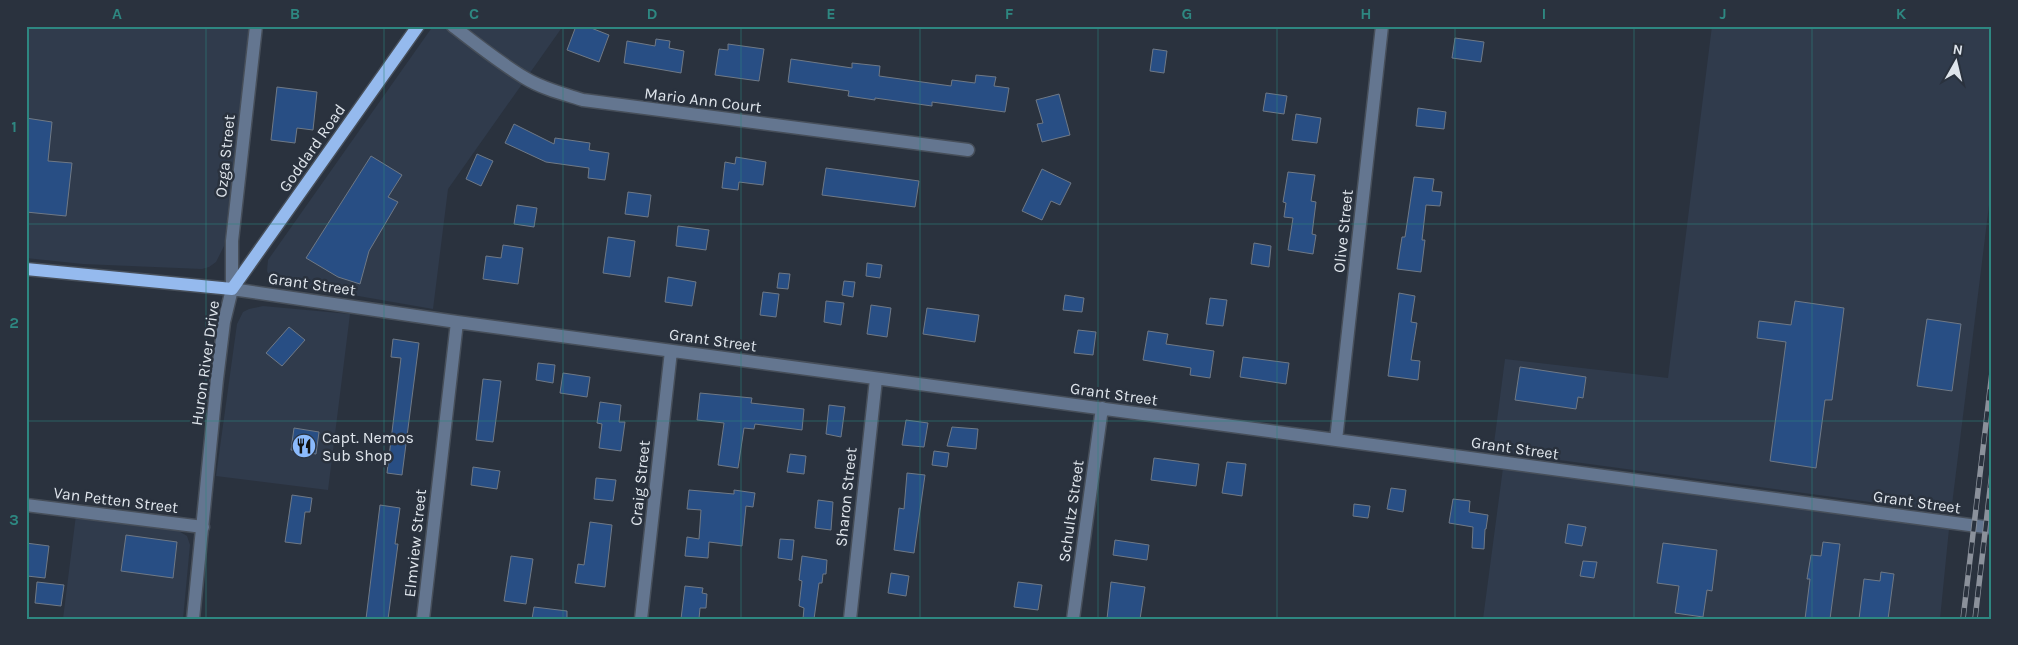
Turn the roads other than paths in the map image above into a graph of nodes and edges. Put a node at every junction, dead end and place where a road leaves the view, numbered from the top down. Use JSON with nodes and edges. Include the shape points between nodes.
{"nodes":[{"id":1,"x":256,"y":26,"type":"edge"},
{"id":2,"x":418,"y":26,"type":"edge"},
{"id":3,"x":453,"y":26,"type":"edge"},
{"id":4,"x":1382,"y":26,"type":"edge"},
{"id":5,"x":968,"y":150,"type":"dead end"},
{"id":6,"x":26,"y":269,"type":"edge"},
{"id":7,"x":232,"y":289,"type":"junction"},
{"id":8,"x":457,"y":322,"type":"junction"},
{"id":9,"x":671,"y":351,"type":"junction"},
{"id":10,"x":876,"y":379,"type":"junction"},
{"id":11,"x":1102,"y":408,"type":"junction"},
{"id":12,"x":1336,"y":440,"type":"junction"},
{"id":13,"x":26,"y":505,"type":"edge"},
{"id":14,"x":203,"y":527,"type":"junction"},
{"id":15,"x":1992,"y":528,"type":"edge"},
{"id":16,"x":193,"y":619,"type":"edge"},
{"id":17,"x":423,"y":619,"type":"edge"},
{"id":18,"x":641,"y":619,"type":"edge"},
{"id":19,"x":850,"y":619,"type":"edge"},
{"id":20,"x":1073,"y":619,"type":"edge"}],
"edges":[{"from":1,"to":7,"type":"street","name":"Ozga Street","via":[[232,241]]},
{"from":2,"to":7,"type":"main road","name":"Goddard Road"},
{"from":3,"to":5,"type":"street","name":"Mario Ann Court","via":[[527,79],[583,100]]},
{"from":4,"to":12,"type":"street","name":"Olive Street"},
{"from":6,"to":7,"type":"main road","name":"Huron River Drive"},
{"from":7,"to":8,"type":"street","name":"Grant Street"},
{"from":7,"to":14,"type":"street","name":"Huron River Drive","via":[[218,369]]},
{"from":8,"to":9,"type":"street","name":"Grant Street"},
{"from":8,"to":17,"type":"street","name":"Elmview Street"},
{"from":9,"to":10,"type":"street","name":"Grant Street"},
{"from":9,"to":18,"type":"street","name":"Craig Street"},
{"from":10,"to":11,"type":"street","name":"Grant Street"},
{"from":10,"to":19,"type":"street","name":"Sharon Street"},
{"from":11,"to":12,"type":"street","name":"Grant Street"},
{"from":11,"to":20,"type":"street","name":"Schultz Street"},
{"from":12,"to":15,"type":"street","name":"Grant Street"},
{"from":13,"to":14,"type":"street","name":"Van Petten Street"},
{"from":14,"to":16,"type":"street","name":"Huron River Drive"}]}
